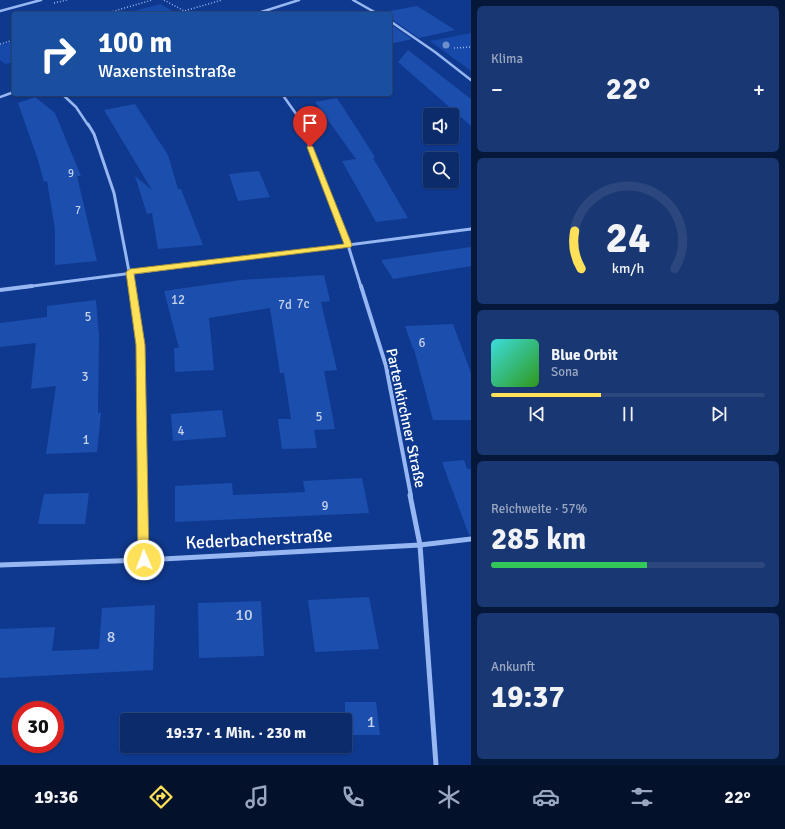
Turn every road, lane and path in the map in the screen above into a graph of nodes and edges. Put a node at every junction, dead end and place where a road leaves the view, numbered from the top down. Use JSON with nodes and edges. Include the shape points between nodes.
{"nodes":[{"id":1,"x":41,"y":0,"type":"edge"},
{"id":2,"x":152,"y":0,"type":"edge"},
{"id":3,"x":164,"y":0,"type":"edge"},
{"id":4,"x":222,"y":0,"type":"edge"},
{"id":5,"x":300,"y":0,"type":"edge"},
{"id":6,"x":353,"y":0,"type":"edge"},
{"id":7,"x":0,"y":11,"type":"edge"},
{"id":8,"x":111,"y":12,"type":"edge"},
{"id":9,"x":261,"y":12,"type":"edge"},
{"id":10,"x":374,"y":12,"type":"edge"},
{"id":11,"x":392,"y":22,"type":"edge"},
{"id":12,"x":12,"y":41,"type":"edge"},
{"id":13,"x":0,"y":44,"type":"edge"},
{"id":14,"x":471,"y":80,"type":"edge"},
{"id":15,"x":12,"y":93,"type":"edge"},
{"id":16,"x":0,"y":96,"type":"edge"},
{"id":17,"x":64,"y":96,"type":"edge"},
{"id":18,"x":283,"y":96,"type":"edge"},
{"id":19,"x":471,"y":229,"type":"edge"},
{"id":20,"x":348,"y":245,"type":"junction"},
{"id":21,"x":130,"y":272,"type":"junction"},
{"id":22,"x":0,"y":290,"type":"edge"},
{"id":23,"x":471,"y":539,"type":"edge"},
{"id":24,"x":420,"y":544,"type":"junction"},
{"id":25,"x":144,"y":560,"type":"junction"},
{"id":26,"x":0,"y":565,"type":"edge"},
{"id":27,"x":436,"y":765,"type":"edge"}],
"edges":[{"from":1,"to":7,"type":"street"},
{"from":2,"to":8,"type":"path"},
{"from":3,"to":4,"type":"path","via":[[184,12]]},
{"from":5,"to":9,"type":"street"},
{"from":6,"to":10,"type":"street"},
{"from":11,"to":14,"type":"street"},
{"from":12,"to":13,"type":"path"},
{"from":15,"to":16,"type":"street"},
{"from":17,"to":21,"type":"street","via":[[76,107],[94,134],[114,193]]},
{"from":18,"to":20,"type":"street","name":"Partenkirchner Straße","via":[[299,118]]},
{"from":19,"to":20,"type":"street"},
{"from":20,"to":21,"type":"street"},
{"from":20,"to":24,"type":"street","name":"Partenkirchner Straße","via":[[386,366]]},
{"from":21,"to":22,"type":"street"},
{"from":21,"to":25,"type":"street","via":[[140,345]]},
{"from":23,"to":24,"type":"street","name":"Kederbacherstraße"},
{"from":24,"to":25,"type":"street","name":"Kederbacherstraße"},
{"from":24,"to":27,"type":"street","name":"Partenkirchner Straße"},
{"from":25,"to":26,"type":"street","name":"Kederbacherstraße"}]}
